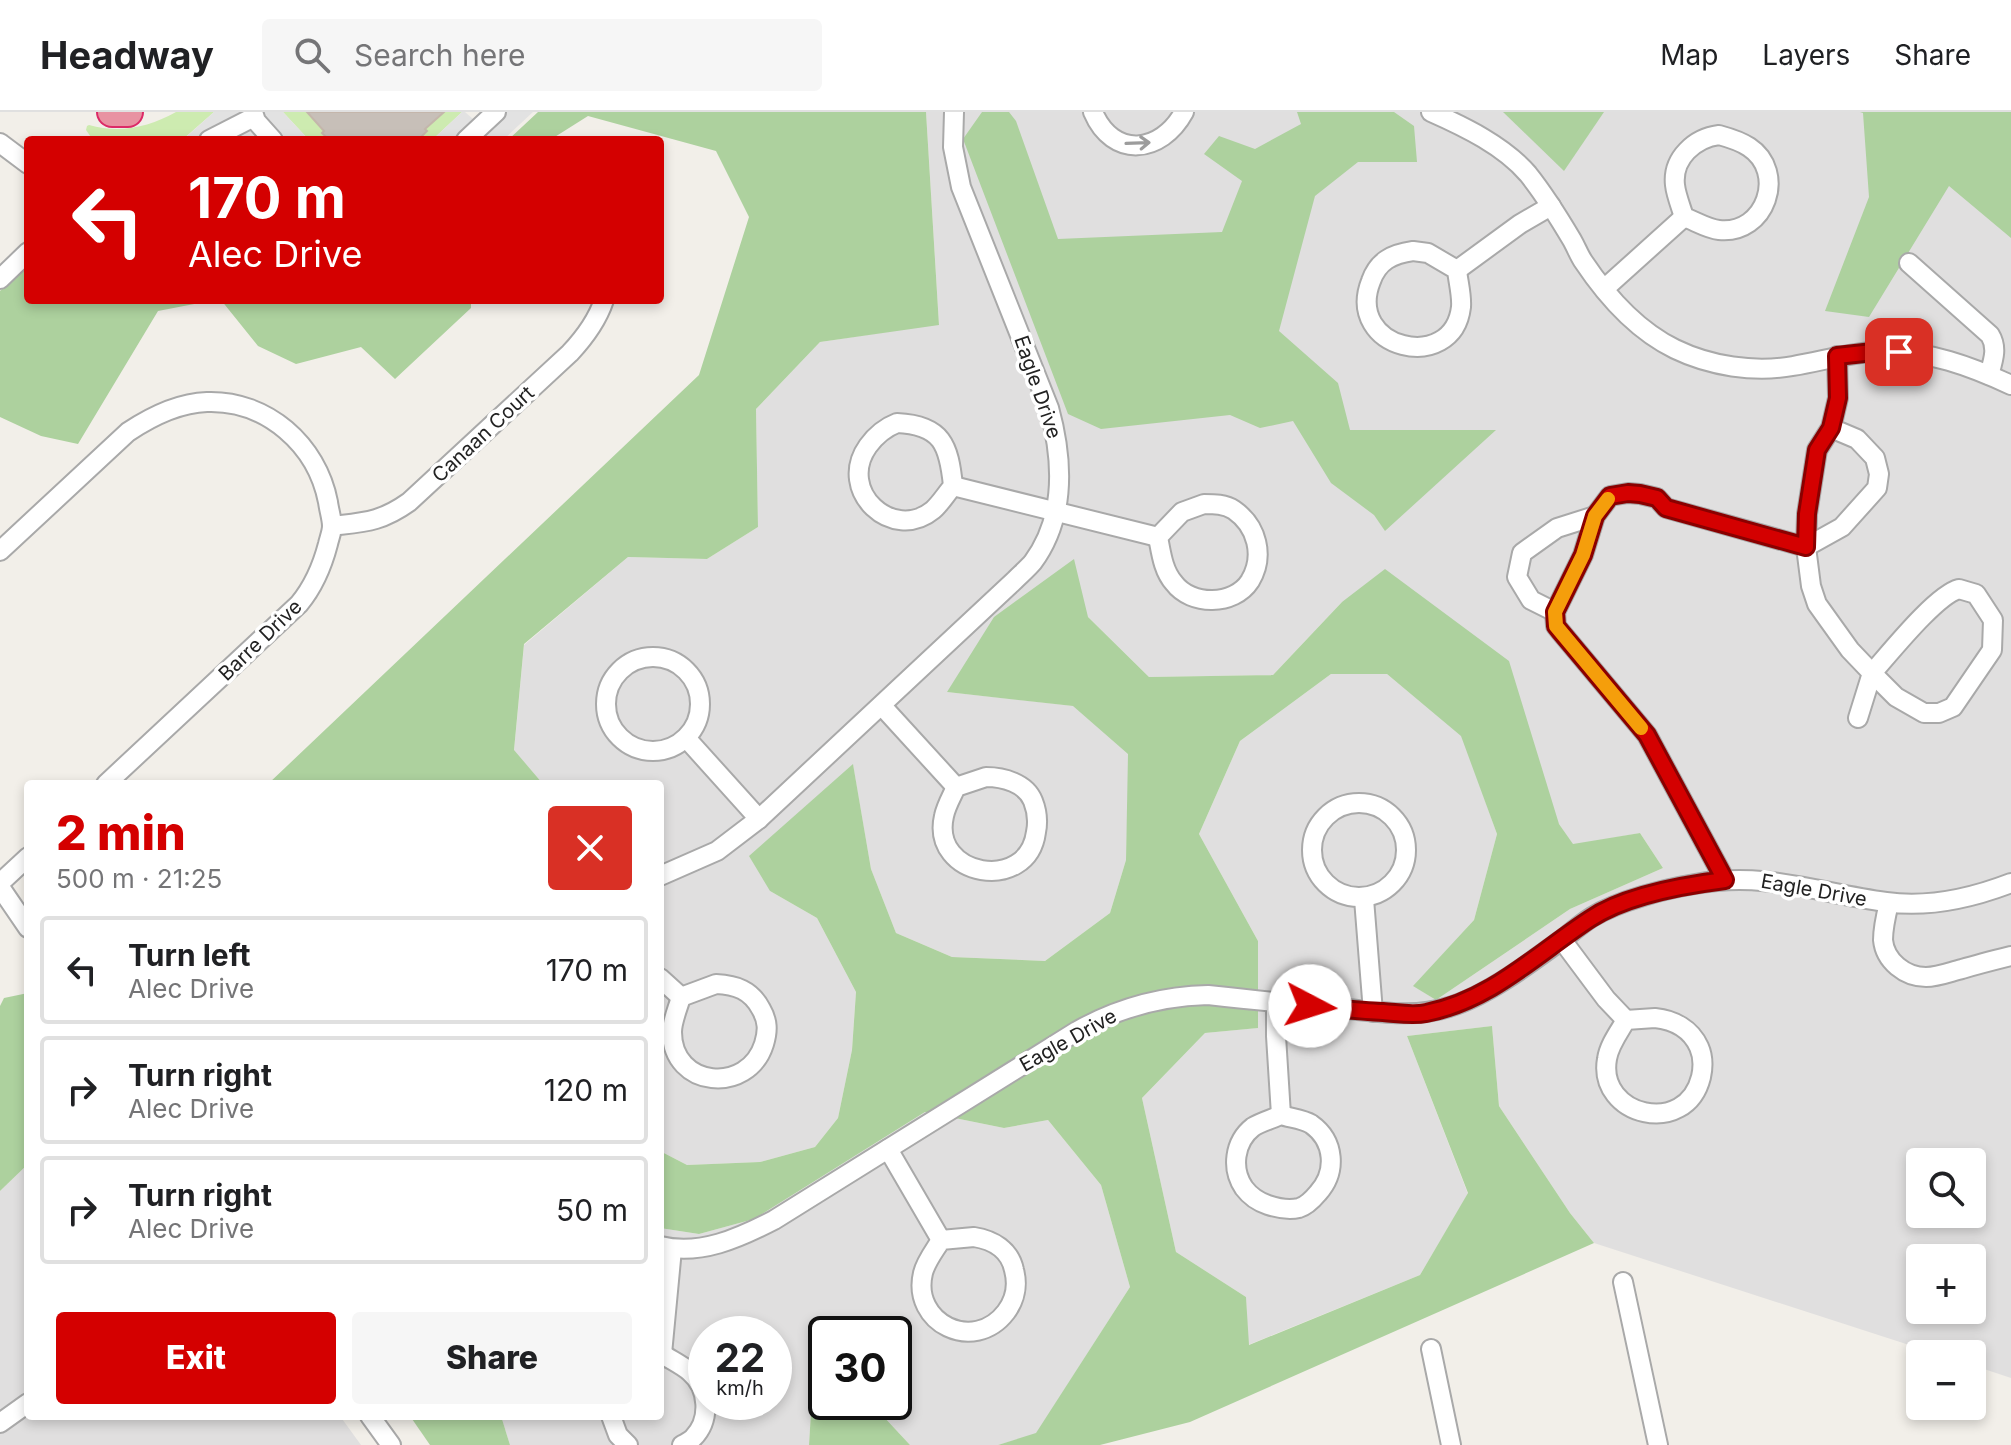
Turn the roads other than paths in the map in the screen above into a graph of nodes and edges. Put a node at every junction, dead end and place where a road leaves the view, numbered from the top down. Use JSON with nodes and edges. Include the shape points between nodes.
{"nodes":[{"id":1,"x":112,"y":112,"type":"edge"},
{"id":2,"x":128,"y":112,"type":"edge"},
{"id":3,"x":496,"y":112,"type":"edge"},
{"id":4,"x":954,"y":112,"type":"edge"},
{"id":5,"x":1093,"y":112,"type":"edge"},
{"id":6,"x":1184,"y":112,"type":"edge"},
{"id":7,"x":1431,"y":112,"type":"edge"},
{"id":8,"x":253,"y":115,"type":"edge"},
{"id":9,"x":216,"y":136,"type":"edge"},
{"id":10,"x":270,"y":136,"type":"edge"},
{"id":11,"x":470,"y":136,"type":"edge"},
{"id":12,"x":0,"y":143,"type":"edge"},
{"id":13,"x":24,"y":161,"type":"edge"},
{"id":14,"x":1551,"y":206,"type":"junction"},
{"id":15,"x":1684,"y":217,"type":"junction"},
{"id":16,"x":24,"y":256,"type":"edge"},
{"id":17,"x":1909,"y":263,"type":"dead end"},
{"id":18,"x":1457,"y":270,"type":"junction"},
{"id":19,"x":0,"y":279,"type":"edge"},
{"id":20,"x":1604,"y":289,"type":"junction"},
{"id":21,"x":602,"y":304,"type":"edge"},
{"id":22,"x":1837,"y":356,"type":"junction"},
{"id":23,"x":1989,"y":375,"type":"junction"},
{"id":24,"x":2011,"y":385,"type":"edge"},
{"id":25,"x":1831,"y":428,"type":"junction"},
{"id":26,"x":953,"y":486,"type":"junction"},
{"id":27,"x":1055,"y":511,"type":"junction"},
{"id":28,"x":1595,"y":516,"type":"junction"},
{"id":29,"x":332,"y":526,"type":"junction"},
{"id":30,"x":1158,"y":537,"type":"junction"},
{"id":31,"x":1806,"y":547,"type":"junction"},
{"id":32,"x":0,"y":551,"type":"edge"},
{"id":33,"x":1555,"y":612,"type":"junction"},
{"id":34,"x":1872,"y":673,"type":"junction"},
{"id":35,"x":882,"y":706,"type":"junction"},
{"id":36,"x":1858,"y":718,"type":"dead end"},
{"id":37,"x":687,"y":739,"type":"junction"},
{"id":38,"x":110,"y":780,"type":"edge"},
{"id":39,"x":956,"y":787,"type":"junction"},
{"id":40,"x":759,"y":819,"type":"junction"},
{"id":41,"x":24,"y":861,"type":"edge"},
{"id":42,"x":664,"y":874,"type":"edge"},
{"id":43,"x":1725,"y":880,"type":"junction"},
{"id":44,"x":2011,"y":883,"type":"edge"},
{"id":45,"x":0,"y":885,"type":"edge"},
{"id":46,"x":1364,"y":899,"type":"junction"},
{"id":47,"x":1889,"y":903,"type":"junction"},
{"id":48,"x":24,"y":922,"type":"edge"},
{"id":49,"x":1562,"y":940,"type":"junction"},
{"id":50,"x":2011,"y":956,"type":"edge"},
{"id":51,"x":664,"y":982,"type":"edge"},
{"id":52,"x":681,"y":997,"type":"junction"},
{"id":53,"x":1276,"y":1002,"type":"junction"},
{"id":54,"x":1373,"y":1012,"type":"junction"},
{"id":55,"x":1626,"y":1020,"type":"junction"},
{"id":56,"x":1281,"y":1115,"type":"junction"},
{"id":57,"x":888,"y":1149,"type":"junction"},
{"id":58,"x":941,"y":1240,"type":"junction"},
{"id":59,"x":666,"y":1248,"type":"edge"},
{"id":60,"x":1623,"y":1282,"type":"dead end"},
{"id":61,"x":664,"y":1290,"type":"edge"},
{"id":62,"x":1431,"y":1349,"type":"dead end"},
{"id":63,"x":664,"y":1356,"type":"edge"},
{"id":64,"x":24,"y":1406,"type":"edge"},
{"id":65,"x":373,"y":1420,"type":"edge"},
{"id":66,"x":612,"y":1420,"type":"edge"},
{"id":67,"x":0,"y":1423,"type":"edge"},
{"id":68,"x":391,"y":1445,"type":"edge"},
{"id":69,"x":628,"y":1445,"type":"edge"},
{"id":70,"x":682,"y":1445,"type":"edge"},
{"id":71,"x":1451,"y":1445,"type":"edge"},
{"id":72,"x":1658,"y":1445,"type":"edge"}],
"edges":[{"from":1,"to":2,"type":"highway"},
{"from":3,"to":11,"type":"street"},
{"from":4,"to":27,"type":"street","name":"Eagle Drive","via":[[953,147],[961,187],[1056,435],[1060,483]]},
{"from":5,"to":6,"type":"street","one_way":true,"via":[[1108,135],[1141,145],[1168,134]]},
{"from":7,"to":14,"type":"street","via":[[1494,146],[1526,172]]},
{"from":8,"to":9,"type":"street"},
{"from":8,"to":10,"type":"street"},
{"from":12,"to":13,"type":"street"},
{"from":14,"to":18,"type":"street"},
{"from":14,"to":20,"type":"street"},
{"from":15,"to":15,"type":"street","via":[[1717,231],[1753,221],[1770,186],[1761,158],[1750,147],[1719,135],[1694,143],[1675,177]]},
{"from":15,"to":20,"type":"street"},
{"from":16,"to":19,"type":"street"},
{"from":17,"to":23,"type":"street","via":[[1990,335],[1995,351]]},
{"from":18,"to":18,"type":"street","via":[[1428,253],[1398,253],[1385,260],[1367,294],[1370,318],[1389,341],[1409,348],[1439,341],[1458,319]]},
{"from":20,"to":22,"type":"street","via":[[1638,326],[1672,348],[1707,361],[1771,368]]},
{"from":21,"to":29,"type":"street","name":"Canaan Court","via":[[570,353],[417,495],[371,522]]},
{"from":22,"to":23,"type":"street","via":[[1916,353]]},
{"from":22,"to":25,"type":"street","via":[[1838,398]]},
{"from":23,"to":24,"type":"street"},
{"from":25,"to":31,"type":"street","via":[[1817,450]]},
{"from":25,"to":31,"type":"street","via":[[1857,439],[1875,458],[1877,488],[1842,527]]},
{"from":26,"to":26,"type":"street","via":[[945,447],[914,424],[897,423],[875,437],[857,469],[865,497],[885,517],[897,520],[933,510]]},
{"from":26,"to":27,"type":"street"},
{"from":27,"to":30,"type":"street"},
{"from":27,"to":35,"type":"street","name":"Eagle Drive","via":[[1033,561]]},
{"from":28,"to":31,"type":"street","via":[[1610,496],[1640,494],[1657,498],[1666,508]]},
{"from":28,"to":33,"type":"street"},
{"from":28,"to":33,"type":"street","via":[[1557,528],[1522,553],[1517,577],[1531,600]]},
{"from":29,"to":32,"type":"street","name":"Barre Drive","via":[[325,485],[283,426],[233,404],[204,402],[161,412],[128,432]]},
{"from":29,"to":38,"type":"street","name":"Barre Drive","via":[[323,565],[307,595]]},
{"from":30,"to":30,"type":"street","via":[[1182,512],[1218,504],[1232,509],[1255,535],[1256,568],[1238,592],[1220,600],[1201,599],[1173,583]]},
{"from":31,"to":34,"type":"street","via":[[1817,604]]},
{"from":33,"to":43,"type":"street","via":[[1556,626],[1647,735]]},
{"from":34,"to":34,"type":"street","via":[[1896,697],[1924,713],[1953,707],[1992,650],[1993,620],[1976,594],[1952,591]]},
{"from":34,"to":36,"type":"street"},
{"from":35,"to":39,"type":"street"},
{"from":35,"to":40,"type":"street","name":"Eagle Drive"},
{"from":37,"to":37,"type":"street","via":[[701,703],[687,670],[676,661],[645,658],[616,675],[606,710],[616,736],[640,750],[659,751]]},
{"from":37,"to":40,"type":"street"},
{"from":39,"to":39,"type":"street","via":[[943,830],[960,861],[976,870],[1003,871],[1030,852],[1038,822],[1029,794],[995,777]]},
{"from":40,"to":42,"type":"street","name":"Eagle Drive","via":[[717,851]]},
{"from":41,"to":45,"type":"street"},
{"from":43,"to":47,"type":"street","name":"Eagle Drive","via":[[1785,883]]},
{"from":43,"to":49,"type":"street","name":"Eagle Drive","via":[[1661,891],[1607,909]]},
{"from":44,"to":47,"type":"street","name":"Eagle Drive","via":[[1955,900]]},
{"from":45,"to":48,"type":"street"},
{"from":46,"to":46,"type":"street","via":[[1396,880],[1405,865],[1407,841],[1387,811],[1357,802],[1342,805],[1322,821],[1310,854],[1323,881]]},
{"from":46,"to":54,"type":"street"},
{"from":47,"to":50,"type":"street","via":[[1883,944],[1894,965],[1907,974],[1935,976]]},
{"from":49,"to":54,"type":"street","name":"Eagle Drive","via":[[1482,993],[1451,1007],[1414,1014]]},
{"from":49,"to":55,"type":"street"},
{"from":51,"to":52,"type":"street"},
{"from":52,"to":52,"type":"street","via":[[672,1030],[686,1067],[707,1078],[724,1079],[752,1065],[767,1033],[757,1000],[745,990],[716,984]]},
{"from":53,"to":54,"type":"street","name":"Eagle Drive"},
{"from":53,"to":56,"type":"street"},
{"from":53,"to":57,"type":"street","name":"Eagle Drive","via":[[1186,996],[1113,1013]]},
{"from":55,"to":55,"type":"street","via":[[1606,1060],[1611,1088],[1635,1110],[1649,1114],[1678,1109],[1698,1086],[1700,1048],[1681,1026],[1666,1019]]},
{"from":56,"to":56,"type":"street","via":[[1247,1133],[1239,1145],[1236,1171],[1244,1189],[1259,1202],[1299,1208],[1322,1189],[1332,1157],[1322,1135],[1309,1123]]},
{"from":57,"to":58,"type":"street"},
{"from":57,"to":59,"type":"street","name":"Eagle Drive","via":[[745,1236],[704,1247]]},
{"from":58,"to":58,"type":"street","via":[[923,1272],[921,1286],[930,1313],[948,1328],[984,1330],[1011,1305],[1014,1267],[1008,1255],[985,1239]]},
{"from":59,"to":61,"type":"street"},
{"from":60,"to":72,"type":"street"},
{"from":62,"to":71,"type":"street"},
{"from":63,"to":70,"type":"street","via":[[691,1373],[705,1396],[700,1428]]},
{"from":64,"to":67,"type":"street"},
{"from":65,"to":68,"type":"street"},
{"from":66,"to":69,"type":"street"}]}
